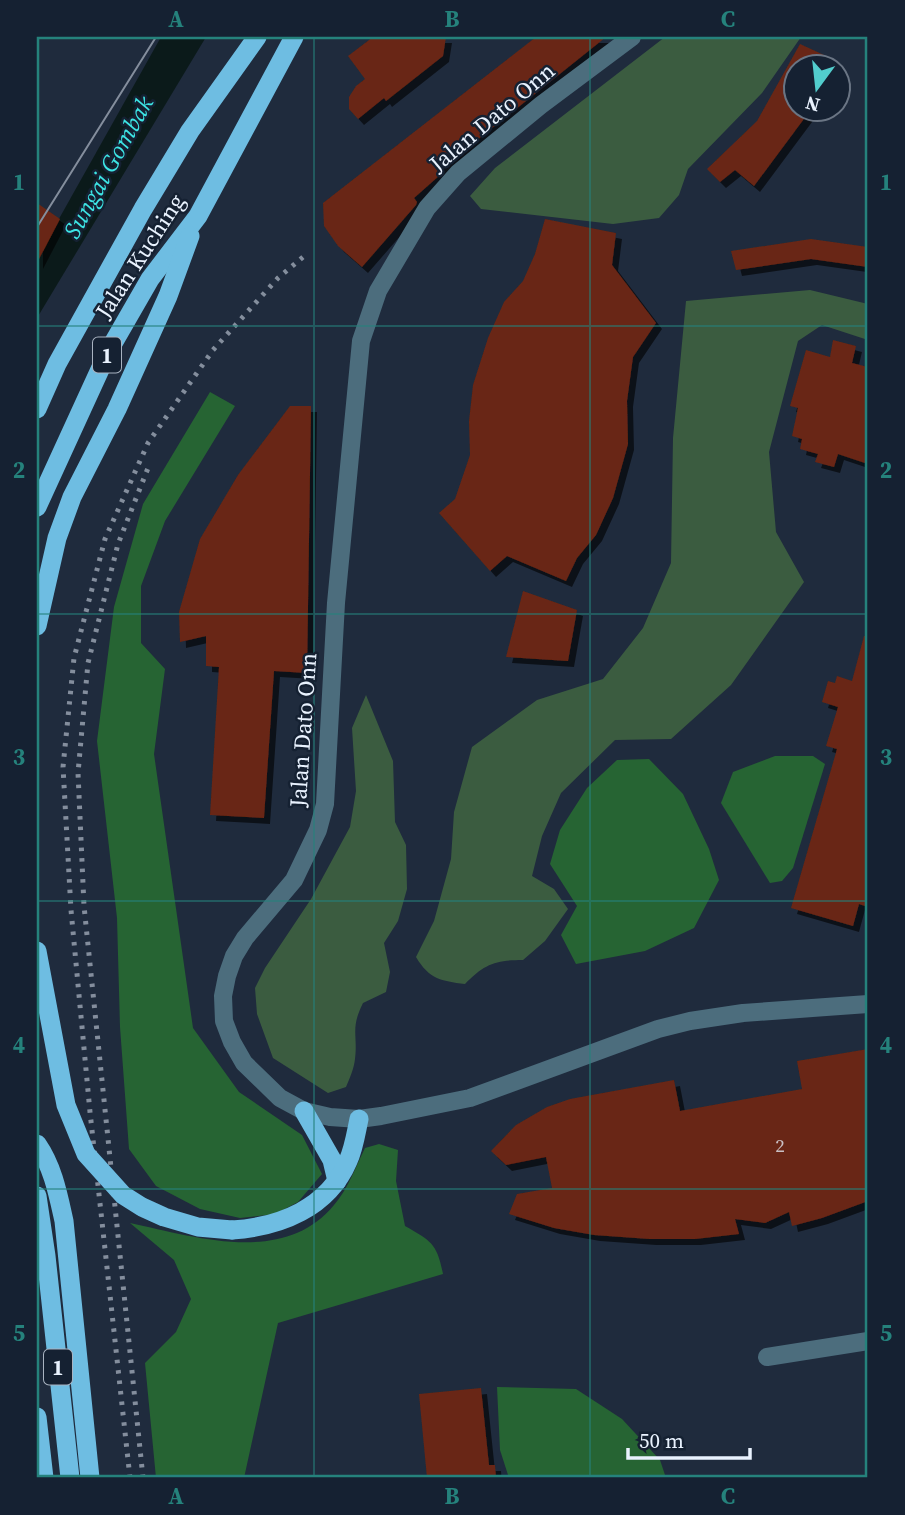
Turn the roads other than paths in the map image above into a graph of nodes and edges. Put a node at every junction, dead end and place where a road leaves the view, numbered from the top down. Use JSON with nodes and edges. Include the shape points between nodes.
{"nodes":[{"id":1,"x":241,"y":37,"type":"edge"},
{"id":2,"x":257,"y":37,"type":"edge"},
{"id":3,"x":295,"y":37,"type":"edge"},
{"id":4,"x":310,"y":37,"type":"edge"},
{"id":5,"x":632,"y":37,"type":"edge"},
{"id":6,"x":190,"y":131,"type":"junction"},
{"id":7,"x":228,"y":161,"type":"junction"},
{"id":8,"x":198,"y":216,"type":"junction"},
{"id":9,"x":92,"y":300,"type":"junction"},
{"id":10,"x":37,"y":382,"type":"edge"},
{"id":11,"x":37,"y":409,"type":"edge"},
{"id":12,"x":37,"y":507,"type":"edge"},
{"id":13,"x":37,"y":626,"type":"edge"},
{"id":14,"x":37,"y":951,"type":"edge"},
{"id":15,"x":867,"y":1003,"type":"edge"},
{"id":16,"x":304,"y":1111,"type":"junction"},
{"id":17,"x":359,"y":1119,"type":"junction"},
{"id":18,"x":37,"y":1144,"type":"edge"},
{"id":19,"x":337,"y":1181,"type":"junction"},
{"id":20,"x":37,"y":1196,"type":"edge"},
{"id":21,"x":868,"y":1341,"type":"edge"},
{"id":22,"x":767,"y":1357,"type":"dead end"},
{"id":23,"x":37,"y":1417,"type":"edge"},
{"id":24,"x":44,"y":1478,"type":"edge"},
{"id":25,"x":70,"y":1478,"type":"edge"},
{"id":26,"x":90,"y":1478,"type":"edge"}],
"edges":[{"from":1,"to":6,"type":"highway"},
{"from":2,"to":6,"type":"highway","name":"Jalan Kuching","number":"1"},
{"from":3,"to":7,"type":"highway","name":"Jalan Kuching","number":"1"},
{"from":4,"to":7,"type":"highway"},
{"from":5,"to":16,"type":"street","name":"Jalan Dato Onn","via":[[541,105],[440,192],[389,272],[361,341],[336,603],[325,804],[294,880],[234,956],[223,996],[224,1021],[244,1063],[280,1098]]},
{"from":6,"to":9,"type":"highway","name":"Jalan Kuching","number":"1"},
{"from":7,"to":8,"type":"highway","name":"Jalan Kuching","number":"1"},
{"from":8,"to":12,"type":"highway","name":"Jalan Kuching","number":"1","via":[[150,279],[108,352]]},
{"from":8,"to":13,"type":"highway","via":[[168,296],[72,497],[57,538]]},
{"from":9,"to":10,"type":"highway"},
{"from":9,"to":11,"type":"highway","name":"Jalan Kuching","number":"1"},
{"from":14,"to":19,"type":"highway","bridge":true,"via":[[66,1105],[86,1154],[123,1195],[164,1217],[232,1230],[261,1227],[298,1213],[325,1196]]},
{"from":15,"to":17,"type":"street","name":"Jalan Dato Onn","via":[[690,1020],[470,1098]]},
{"from":16,"to":17,"type":"street","name":"Jalan Dato Onn"},
{"from":16,"to":19,"type":"highway","via":[[332,1160]]},
{"from":17,"to":19,"type":"highway","via":[[349,1159]]},
{"from":18,"to":26,"type":"highway","via":[[47,1159],[64,1222]]},
{"from":20,"to":25,"type":"highway","number":"1"},
{"from":21,"to":22,"type":"street"},
{"from":23,"to":24,"type":"highway","number":"1"}]}
